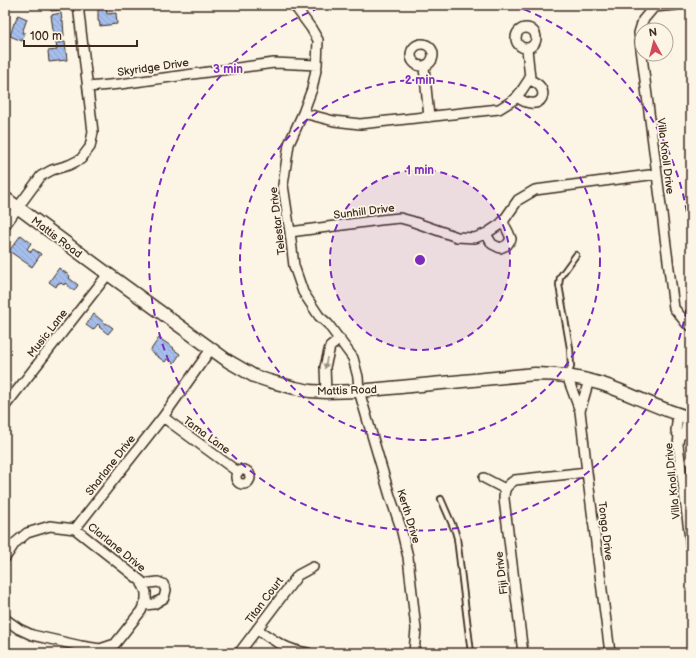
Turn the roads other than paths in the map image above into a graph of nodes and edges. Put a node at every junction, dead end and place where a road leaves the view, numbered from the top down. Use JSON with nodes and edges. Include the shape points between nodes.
{"nodes":[{"id":1,"x":78,"y":5,"type":"edge"},
{"id":2,"x":292,"y":5,"type":"edge"},
{"id":3,"x":676,"y":5,"type":"edge"},
{"id":4,"x":527,"y":48,"type":"dead end"},
{"id":5,"x":317,"y":65,"type":"junction"},
{"id":6,"x":424,"y":67,"type":"dead end"},
{"id":7,"x":529,"y":80,"type":"junction"},
{"id":8,"x":88,"y":87,"type":"junction"},
{"id":9,"x":518,"y":96,"type":"junction"},
{"id":10,"x":303,"y":113,"type":"junction"},
{"id":11,"x":429,"y":117,"type":"junction"},
{"id":12,"x":657,"y":174,"type":"junction"},
{"id":13,"x":5,"y":198,"type":"edge"},
{"id":14,"x":18,"y":208,"type":"junction"},
{"id":15,"x":502,"y":222,"type":"junction"},
{"id":16,"x":5,"y":226,"type":"edge"},
{"id":17,"x":290,"y":232,"type":"junction"},
{"id":18,"x":486,"y":234,"type":"junction"},
{"id":19,"x":576,"y":255,"type":"dead end"},
{"id":20,"x":108,"y":274,"type":"junction"},
{"id":21,"x":691,"y":326,"type":"edge"},
{"id":22,"x":340,"y":339,"type":"junction"},
{"id":23,"x":211,"y":349,"type":"junction"},
{"id":24,"x":567,"y":376,"type":"junction"},
{"id":25,"x":588,"y":380,"type":"junction"},
{"id":26,"x":359,"y":390,"type":"junction"},
{"id":27,"x":326,"y":392,"type":"junction"},
{"id":28,"x":5,"y":406,"type":"edge"},
{"id":29,"x":580,"y":411,"type":"junction"},
{"id":30,"x":163,"y":417,"type":"junction"},
{"id":31,"x":686,"y":417,"type":"edge"},
{"id":32,"x":238,"y":472,"type":"dead end"},
{"id":33,"x":587,"y":472,"type":"junction"},
{"id":34,"x":484,"y":478,"type":"dead end"},
{"id":35,"x":505,"y":490,"type":"junction"},
{"id":36,"x":441,"y":499,"type":"dead end"},
{"id":37,"x":75,"y":529,"type":"junction"},
{"id":38,"x":690,"y":534,"type":"edge"},
{"id":39,"x":691,"y":547,"type":"edge"},
{"id":40,"x":5,"y":558,"type":"edge"},
{"id":41,"x":313,"y":567,"type":"dead end"},
{"id":42,"x":142,"y":584,"type":"junction"},
{"id":43,"x":144,"y":605,"type":"junction"},
{"id":44,"x":5,"y":619,"type":"edge"},
{"id":45,"x":257,"y":629,"type":"junction"},
{"id":46,"x":239,"y":653,"type":"edge"},
{"id":47,"x":308,"y":653,"type":"edge"},
{"id":48,"x":414,"y":653,"type":"edge"},
{"id":49,"x":471,"y":653,"type":"edge"},
{"id":50,"x":523,"y":653,"type":"edge"},
{"id":51,"x":610,"y":653,"type":"edge"}],
"edges":[{"from":1,"to":8,"type":"street"},
{"from":2,"to":5,"type":"street","name":"Telestar Drive","via":[[318,40]]},
{"from":3,"to":12,"type":"street","name":"Villa Knoll Drive","via":[[654,7],[643,20],[639,33]]},
{"from":4,"to":7,"type":"street"},
{"from":5,"to":8,"type":"street","name":"Skyridge Drive","via":[[274,63]]},
{"from":5,"to":10,"type":"street","name":"Telestar Drive"},
{"from":6,"to":11,"type":"street"},
{"from":7,"to":9,"type":"street"},
{"from":7,"to":9,"type":"street","via":[[542,88],[540,101],[533,104],[524,102]]},
{"from":8,"to":14,"type":"street","via":[[94,132],[90,148],[81,159],[40,176]]},
{"from":9,"to":11,"type":"street","via":[[499,109]]},
{"from":10,"to":11,"type":"street","via":[[360,124]]},
{"from":10,"to":17,"type":"street","name":"Telestar Drive","via":[[289,144],[283,185]]},
{"from":12,"to":15,"type":"street","name":"Sunhill Drive","via":[[535,190],[518,200]]},
{"from":12,"to":21,"type":"street","name":"Villa Knoll Drive","via":[[674,308]]},
{"from":13,"to":14,"type":"main road","name":"Mattis Road"},
{"from":14,"to":16,"type":"street"},
{"from":14,"to":20,"type":"main road","name":"Mattis Road"},
{"from":15,"to":18,"type":"street","name":"Sunhill Drive"},
{"from":15,"to":18,"type":"street","via":[[511,239],[507,245],[500,248],[492,244]]},
{"from":17,"to":18,"type":"street","name":"Sunhill Drive","via":[[400,218],[457,237],[475,238]]},
{"from":17,"to":22,"type":"street","name":"Telestar Drive","via":[[294,266],[303,292],[319,316]]},
{"from":19,"to":24,"type":"lane","via":[[560,277],[559,285],[570,348],[571,368]]},
{"from":20,"to":23,"type":"main road","name":"Mattis Road"},
{"from":20,"to":28,"type":"street","name":"Music Lane"},
{"from":22,"to":26,"type":"street","name":"Telestar Drive","via":[[353,358]]},
{"from":22,"to":27,"type":"street","one_way":true,"via":[[330,347],[325,367]]},
{"from":23,"to":27,"type":"main road","name":"Mattis Road","via":[[259,377],[281,385]]},
{"from":23,"to":30,"type":"street","name":"Sharlane Drive"},
{"from":24,"to":25,"type":"main road","name":"Mattis Road"},
{"from":24,"to":26,"type":"main road","name":"Mattis Road","via":[[535,374]]},
{"from":24,"to":29,"type":"street","name":"Tonga Drive"},
{"from":25,"to":29,"type":"street","name":"Tonga Drive"},
{"from":25,"to":31,"type":"main road","name":"Mattis Road"},
{"from":26,"to":27,"type":"main road","name":"Mattis Road"},
{"from":26,"to":48,"type":"street","name":"Kerth Drive","via":[[408,553],[416,629]]},
{"from":29,"to":33,"type":"street","name":"Tonga Drive"},
{"from":30,"to":32,"type":"street","name":"Tama Lane"},
{"from":30,"to":37,"type":"street","name":"Sharlane Drive"},
{"from":31,"to":38,"type":"street","name":"Villa Knoll Drive","via":[[685,433],[679,436],[678,445]]},
{"from":33,"to":35,"type":"street","via":[[515,480]]},
{"from":33,"to":51,"type":"street","name":"Tonga Drive"},
{"from":34,"to":35,"type":"street"},
{"from":35,"to":50,"type":"street","name":"Fiji Drive","via":[[504,500]]},
{"from":36,"to":49,"type":"lane","via":[[457,538]]},
{"from":37,"to":40,"type":"street","via":[[50,526],[27,534],[15,543]]},
{"from":37,"to":42,"type":"street","name":"Clarlane Drive"},
{"from":38,"to":39,"type":"street","name":"Villa Knoll Drive"},
{"from":41,"to":45,"type":"street","name":"Titan Court","via":[[298,575]]},
{"from":42,"to":43,"type":"street","name":"Clarlane Drive","via":[[146,592]]},
{"from":42,"to":43,"type":"street","name":"Clarlane Drive","via":[[158,582],[163,584],[166,590],[164,598],[154,604]]},
{"from":43,"to":44,"type":"street","via":[[115,644],[100,649],[32,635]]},
{"from":45,"to":46,"type":"street","name":"Titan Court"},
{"from":45,"to":47,"type":"street","via":[[288,648]]}]}
